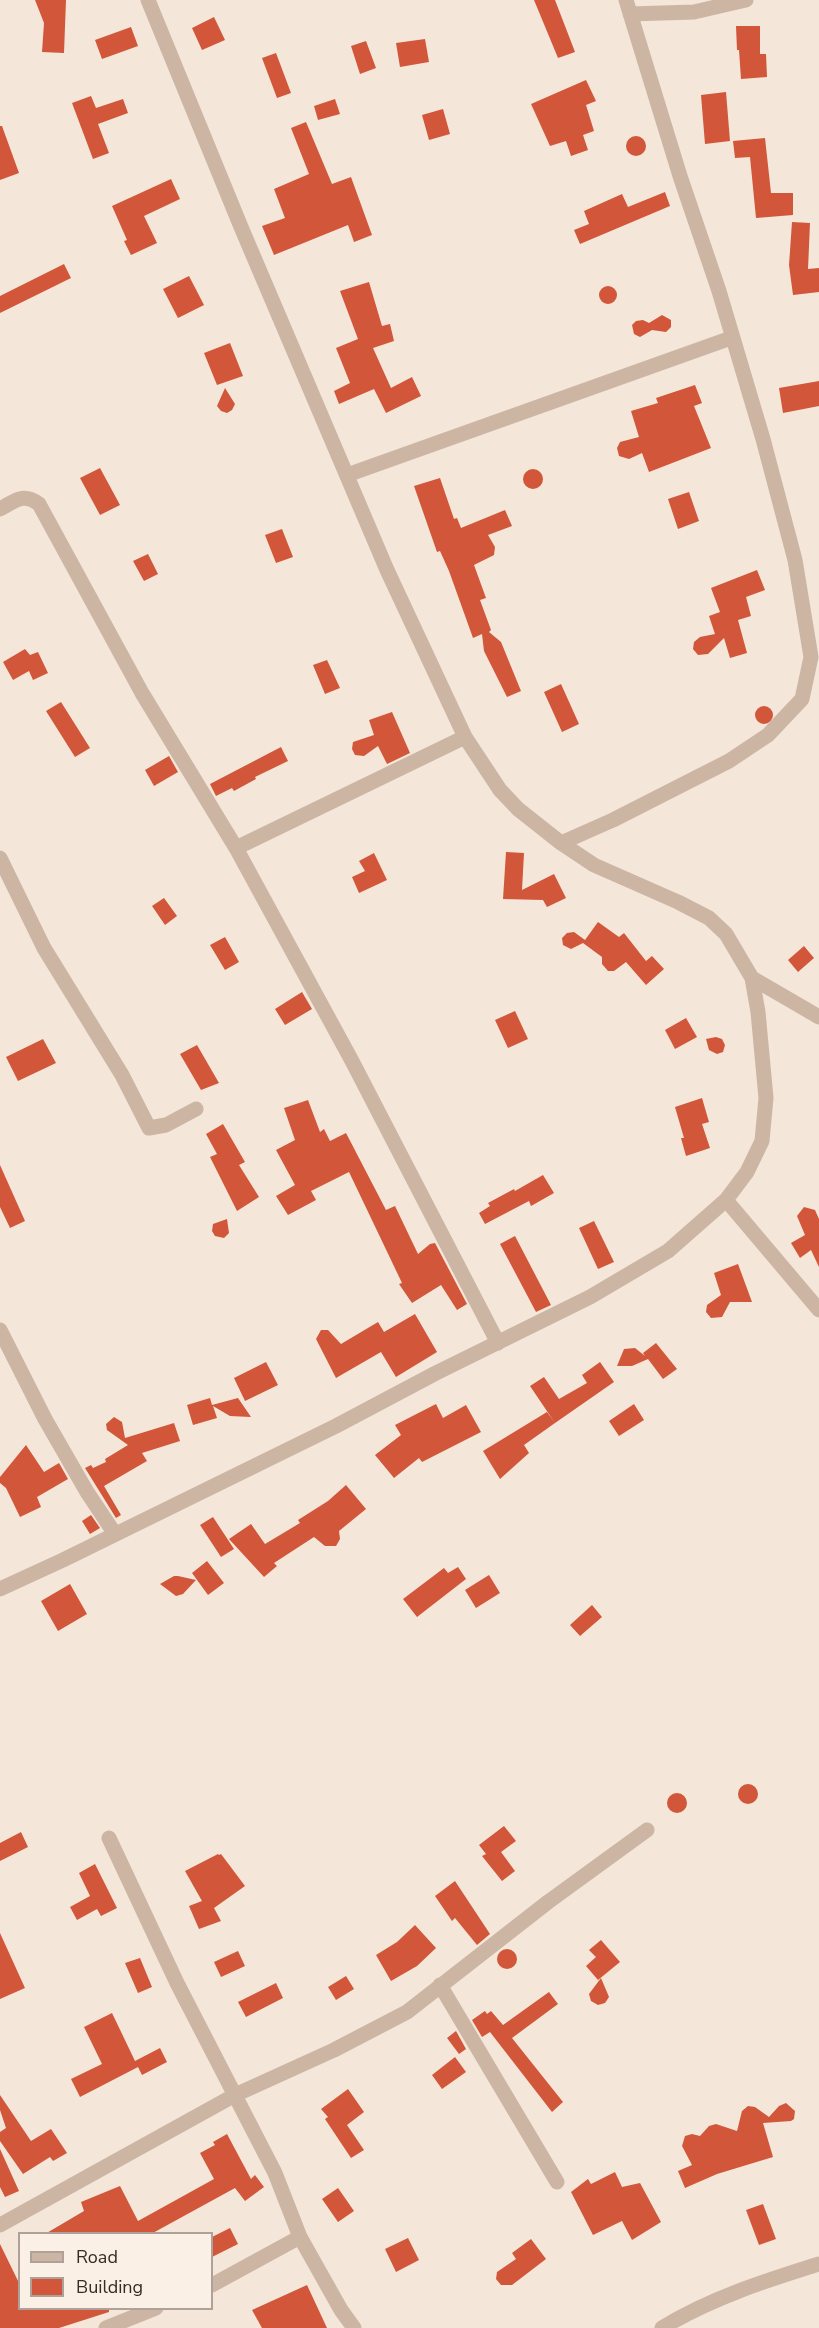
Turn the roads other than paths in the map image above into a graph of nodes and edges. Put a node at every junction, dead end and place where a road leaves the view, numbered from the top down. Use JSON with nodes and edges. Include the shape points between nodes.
{"nodes":[{"id":1,"x":148,"y":0,"type":"edge"},
{"id":2,"x":746,"y":0,"type":"edge"},
{"id":3,"x":628,"y":7,"type":"edge"},
{"id":4,"x":732,"y":338,"type":"junction"},
{"id":5,"x":347,"y":475,"type":"junction"},
{"id":6,"x":0,"y":509,"type":"edge"},
{"id":7,"x":465,"y":737,"type":"junction"},
{"id":8,"x":561,"y":843,"type":"junction"},
{"id":9,"x":236,"y":848,"type":"junction"},
{"id":10,"x":0,"y":858,"type":"edge"},
{"id":11,"x":752,"y":978,"type":"junction"},
{"id":12,"x":819,"y":1017,"type":"edge"},
{"id":13,"x":196,"y":1109,"type":"dead end"},
{"id":14,"x":726,"y":1200,"type":"junction"},
{"id":15,"x":819,"y":1310,"type":"edge"},
{"id":16,"x":0,"y":1330,"type":"edge"},
{"id":17,"x":498,"y":1342,"type":"junction"},
{"id":18,"x":115,"y":1534,"type":"junction"},
{"id":19,"x":0,"y":1589,"type":"edge"},
{"id":20,"x":647,"y":1830,"type":"dead end"},
{"id":21,"x":109,"y":1838,"type":"dead end"},
{"id":22,"x":440,"y":1985,"type":"junction"},
{"id":23,"x":235,"y":2095,"type":"junction"},
{"id":24,"x":556,"y":2182,"type":"dead end"},
{"id":25,"x":0,"y":2225,"type":"edge"},
{"id":26,"x":300,"y":2237,"type":"junction"},
{"id":27,"x":819,"y":2264,"type":"edge"},
{"id":28,"x":213,"y":2284,"type":"edge"},
{"id":29,"x":151,"y":2310,"type":"edge"},
{"id":30,"x":106,"y":2328,"type":"edge"},
{"id":31,"x":354,"y":2328,"type":"edge"},
{"id":32,"x":662,"y":2328,"type":"edge"}],
"edges":[{"from":1,"to":5,"type":"street"},
{"from":2,"to":3,"type":"street","via":[[694,12]]},
{"from":3,"to":4,"type":"street"},
{"from":4,"to":5,"type":"street"},
{"from":4,"to":8,"type":"street","via":[[795,560],[811,657],[802,699],[768,735],[729,760]]},
{"from":5,"to":7,"type":"street"},
{"from":6,"to":9,"type":"street","via":[[25,497],[39,504],[142,693]]},
{"from":7,"to":8,"type":"street","via":[[500,790]]},
{"from":7,"to":9,"type":"street"},
{"from":8,"to":11,"type":"street","via":[[594,865],[709,918],[726,934]]},
{"from":9,"to":17,"type":"street"},
{"from":10,"to":13,"type":"street","via":[[44,948],[122,1075],[149,1128],[166,1125]]},
{"from":11,"to":12,"type":"street"},
{"from":11,"to":14,"type":"street","via":[[765,1098],[762,1141],[747,1172]]},
{"from":14,"to":15,"type":"street"},
{"from":14,"to":17,"type":"street","via":[[668,1251],[590,1298]]},
{"from":16,"to":18,"type":"street","via":[[45,1419]]},
{"from":17,"to":18,"type":"street"},
{"from":18,"to":19,"type":"street"},
{"from":20,"to":22,"type":"street"},
{"from":21,"to":23,"type":"street"},
{"from":22,"to":23,"type":"street","via":[[407,2012]]},
{"from":22,"to":24,"type":"street"},
{"from":23,"to":25,"type":"street"},
{"from":23,"to":26,"type":"street","via":[[275,2173]]},
{"from":26,"to":28,"type":"street"},
{"from":26,"to":31,"type":"street"},
{"from":27,"to":32,"type":"street","via":[[723,2296]]},
{"from":29,"to":30,"type":"street"}]}
